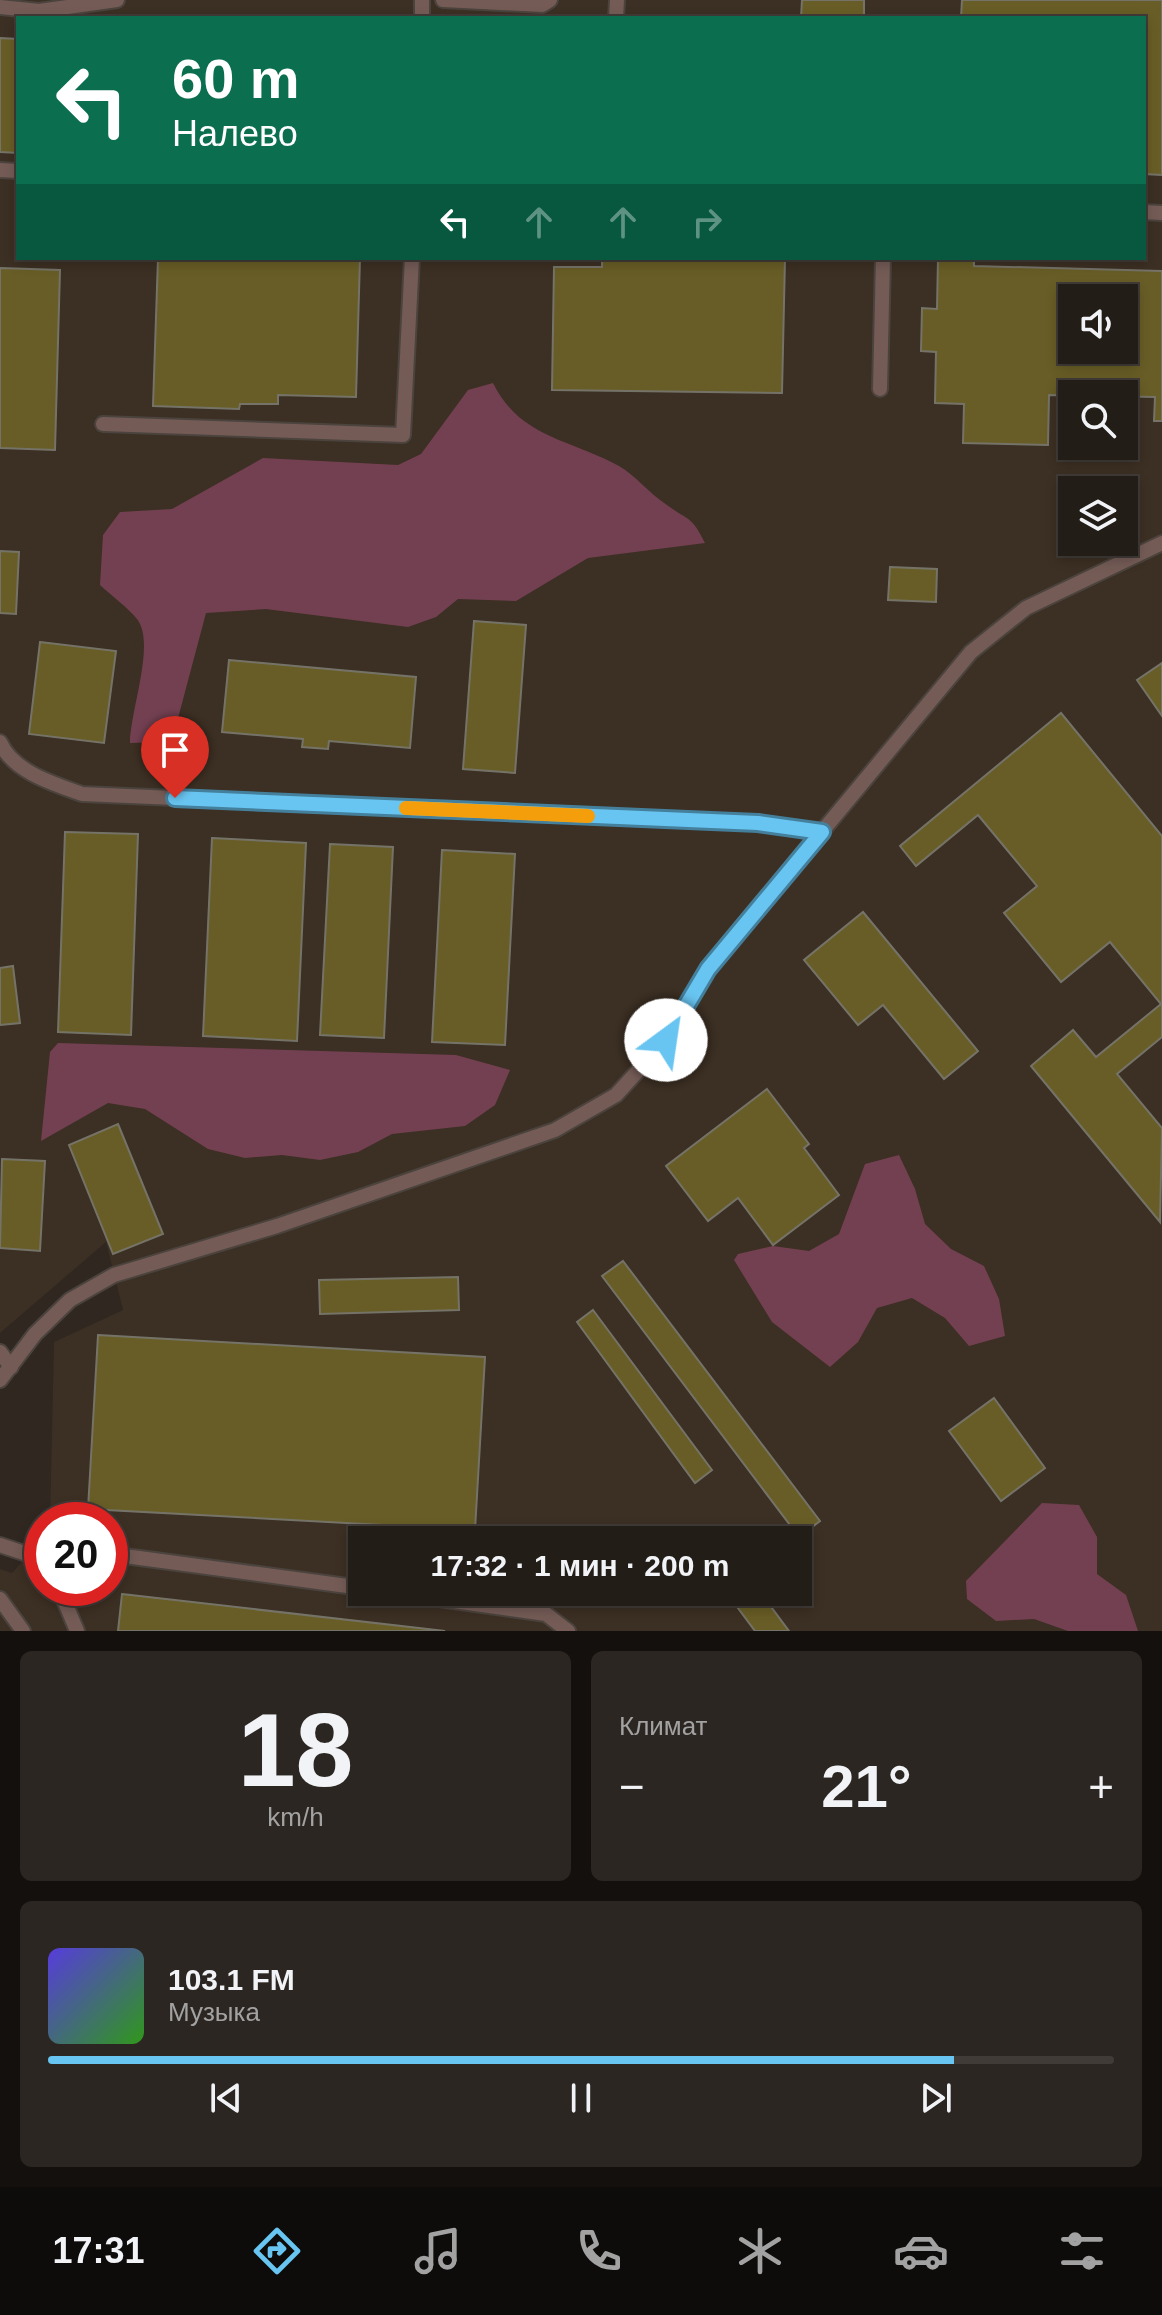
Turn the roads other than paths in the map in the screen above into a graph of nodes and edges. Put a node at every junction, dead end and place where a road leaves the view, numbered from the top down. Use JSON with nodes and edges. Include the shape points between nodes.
{"nodes":[{"id":1,"x":117,"y":0,"type":"edge"},
{"id":2,"x":443,"y":0,"type":"edge"},
{"id":3,"x":550,"y":0,"type":"edge"},
{"id":4,"x":0,"y":7,"type":"edge"},
{"id":5,"x":38,"y":14,"type":"edge"},
{"id":6,"x":412,"y":260,"type":"edge"},
{"id":7,"x":883,"y":260,"type":"edge"},
{"id":8,"x":880,"y":389,"type":"dead end"},
{"id":9,"x":103,"y":424,"type":"dead end"},
{"id":10,"x":1162,"y":543,"type":"edge"},
{"id":11,"x":0,"y":742,"type":"edge"},
{"id":12,"x":822,"y":832,"type":"junction"},
{"id":13,"x":0,"y":1352,"type":"edge"},
{"id":14,"x":11,"y":1367,"type":"junction"},
{"id":15,"x":0,"y":1380,"type":"edge"},
{"id":16,"x":0,"y":1545,"type":"edge"},
{"id":17,"x":24,"y":1553,"type":"edge"},
{"id":18,"x":128,"y":1556,"type":"edge"},
{"id":19,"x":348,"y":1586,"type":"edge"},
{"id":20,"x":0,"y":1599,"type":"edge"},
{"id":21,"x":67,"y":1606,"type":"edge"},
{"id":22,"x":489,"y":1606,"type":"edge"},
{"id":23,"x":23,"y":1631,"type":"edge"},
{"id":24,"x":77,"y":1631,"type":"edge"},
{"id":25,"x":568,"y":1631,"type":"edge"}],
"edges":[{"from":1,"to":5,"type":"lane"},
{"from":2,"to":3,"type":"lane","via":[[542,5]]},
{"from":4,"to":5,"type":"lane"},
{"from":6,"to":9,"type":"lane","via":[[403,435]]},
{"from":7,"to":8,"type":"lane"},
{"from":10,"to":12,"type":"lane","via":[[1026,608],[971,652]]},
{"from":11,"to":12,"type":"lane","via":[[5,753],[42,779],[82,794],[758,823]]},
{"from":12,"to":14,"type":"lane","via":[[708,969],[666,1040],[616,1095],[555,1130],[277,1226],[114,1275],[70,1300]]},
{"from":13,"to":14,"type":"lane"},
{"from":14,"to":15,"type":"lane"},
{"from":16,"to":17,"type":"lane"},
{"from":18,"to":19,"type":"lane"},
{"from":20,"to":23,"type":"lane"},
{"from":21,"to":24,"type":"lane"},
{"from":22,"to":25,"type":"lane","via":[[546,1614]]}]}
